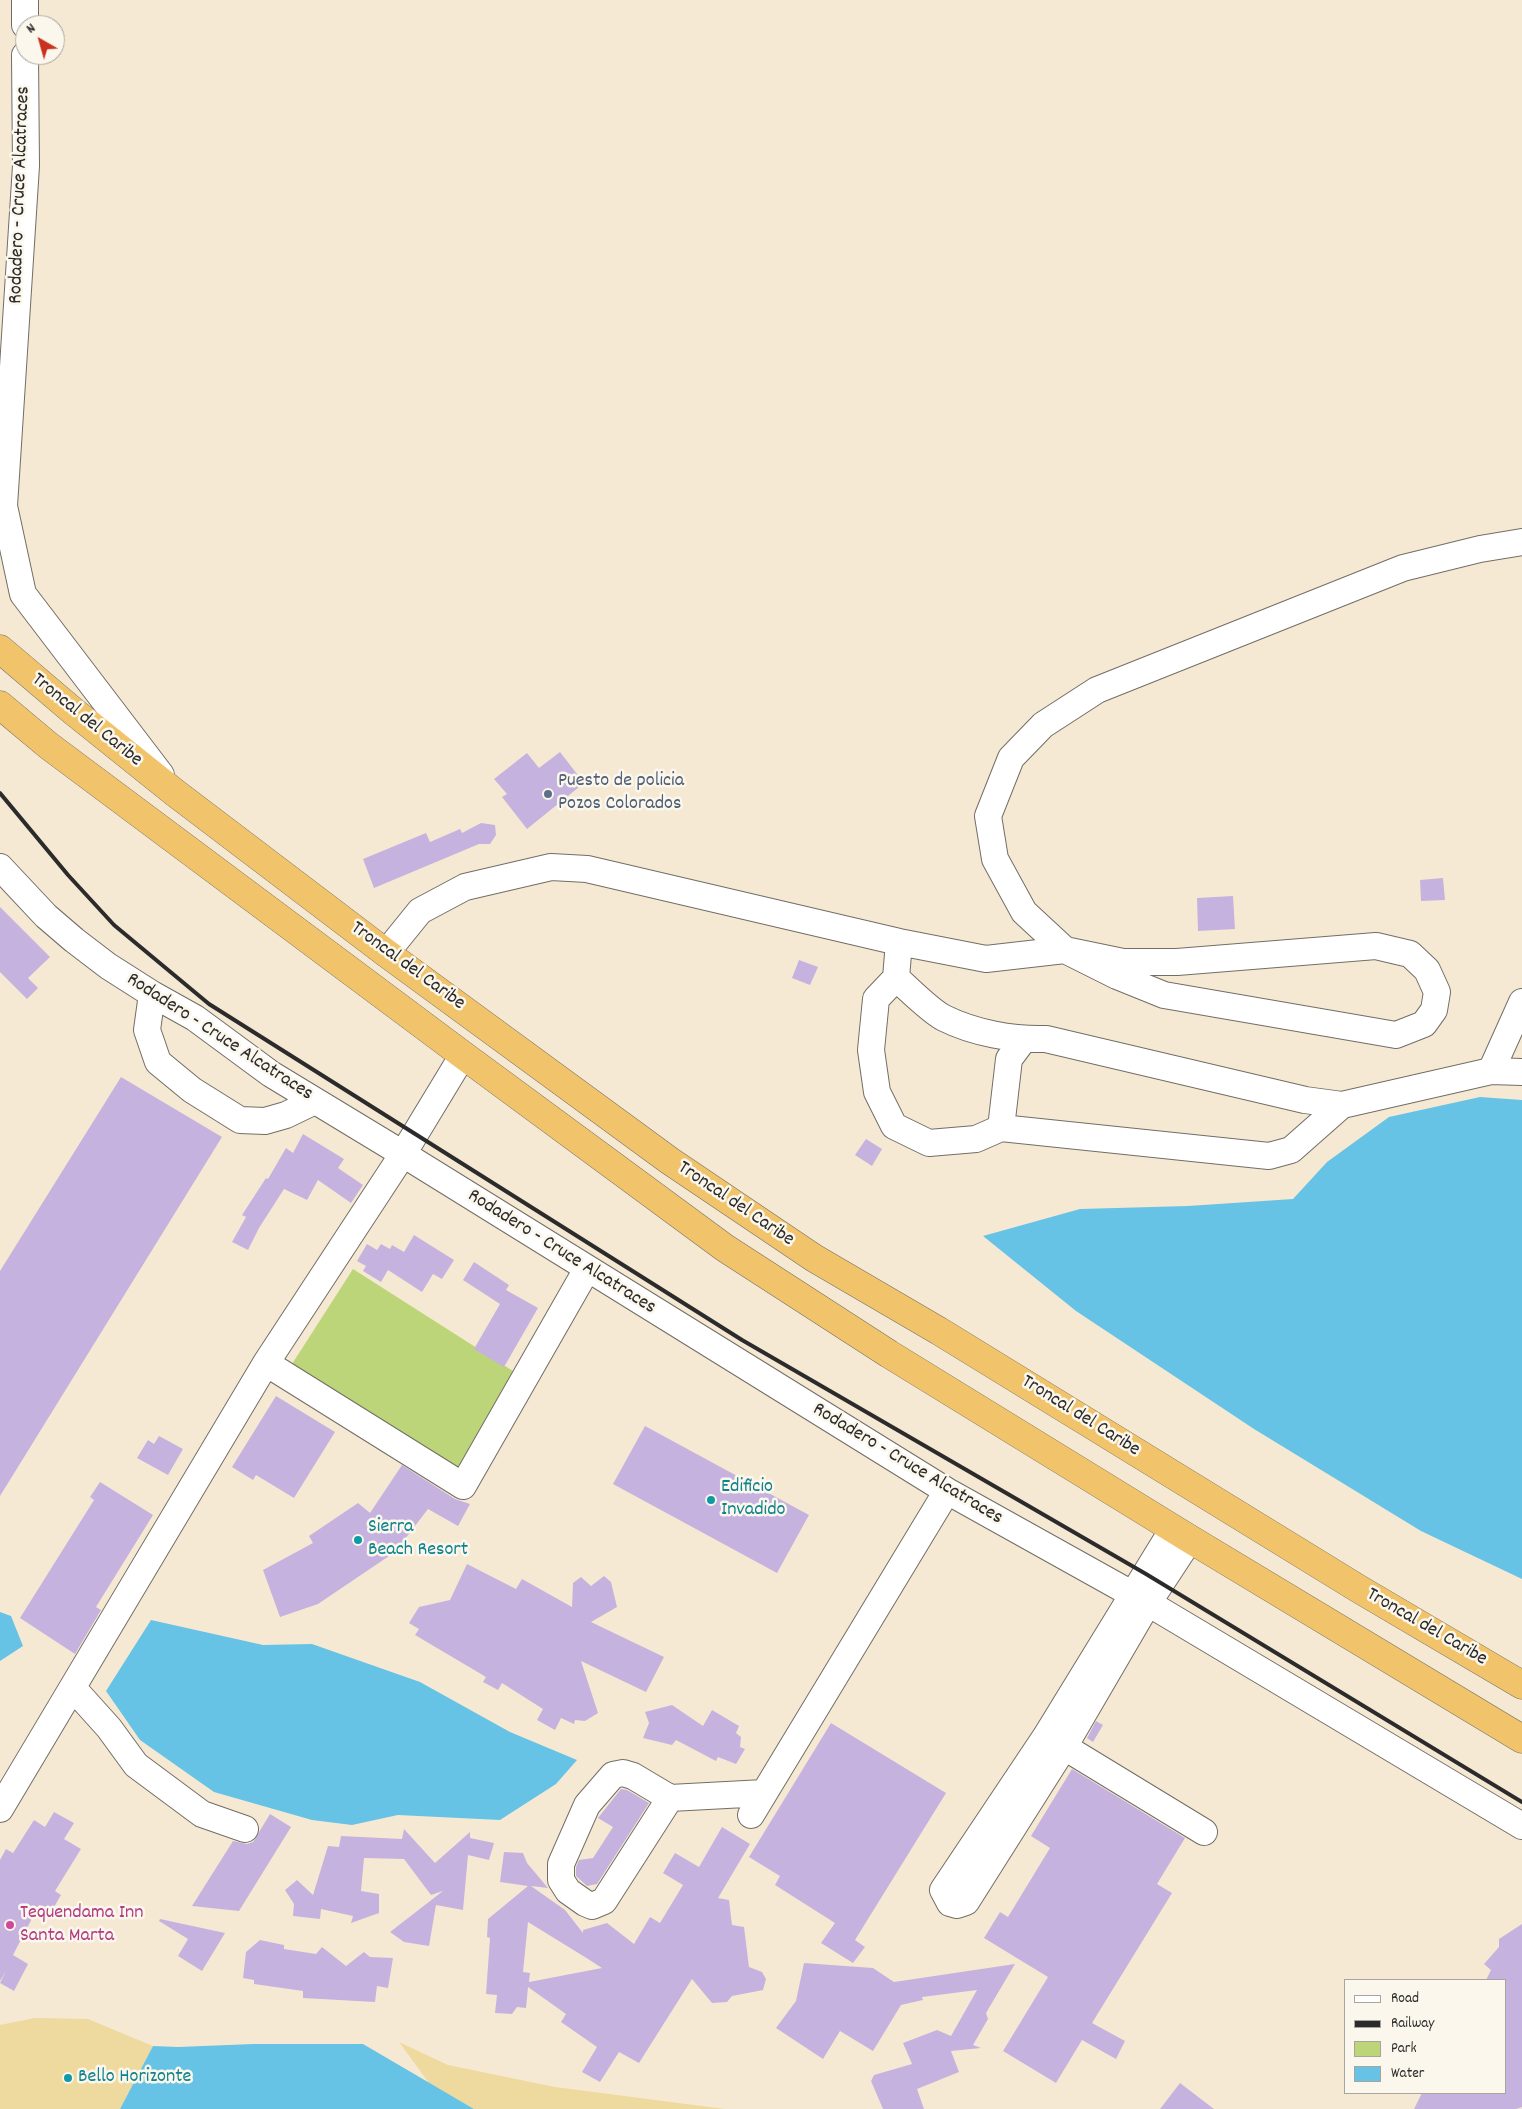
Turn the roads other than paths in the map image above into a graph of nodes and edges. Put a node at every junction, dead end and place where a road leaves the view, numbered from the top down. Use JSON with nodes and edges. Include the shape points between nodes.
{"nodes":[{"id":1,"x":25,"y":0,"type":"edge"},
{"id":2,"x":25,"y":15,"type":"edge"},
{"id":3,"x":25,"y":65,"type":"edge"},
{"id":4,"x":1522,"y":542,"type":"edge"},
{"id":5,"x":0,"y":649,"type":"edge"},
{"id":6,"x":0,"y":705,"type":"edge"},
{"id":7,"x":174,"y":792,"type":"junction"},
{"id":8,"x":0,"y":867,"type":"edge"},
{"id":9,"x":899,"y":942,"type":"junction"},
{"id":10,"x":1066,"y":950,"type":"junction"},
{"id":11,"x":386,"y":953,"type":"junction"},
{"id":12,"x":896,"y":978,"type":"junction"},
{"id":13,"x":152,"y":994,"type":"junction"},
{"id":14,"x":1522,"y":1002,"type":"edge"},
{"id":15,"x":1024,"y":1039,"type":"junction"},
{"id":16,"x":463,"y":1055,"type":"junction"},
{"id":17,"x":1491,"y":1071,"type":"junction"},
{"id":18,"x":1522,"y":1072,"type":"edge"},
{"id":19,"x":315,"y":1101,"type":"junction"},
{"id":20,"x":1342,"y":1105,"type":"junction"},
{"id":21,"x":1001,"y":1128,"type":"junction"},
{"id":22,"x":403,"y":1154,"type":"junction"},
{"id":23,"x":587,"y":1269,"type":"junction"},
{"id":24,"x":266,"y":1363,"type":"junction"},
{"id":25,"x":947,"y":1491,"type":"junction"},
{"id":26,"x":1182,"y":1534,"type":"junction"},
{"id":27,"x":1141,"y":1600,"type":"junction"},
{"id":28,"x":1522,"y":1685,"type":"edge"},
{"id":29,"x":73,"y":1688,"type":"junction"},
{"id":30,"x":1522,"y":1739,"type":"edge"},
{"id":31,"x":1055,"y":1741,"type":"junction"},
{"id":32,"x":670,"y":1798,"type":"junction"},
{"id":33,"x":0,"y":1809,"type":"edge"},
{"id":34,"x":1522,"y":1826,"type":"edge"},
{"id":35,"x":245,"y":1830,"type":"dead end"},
{"id":36,"x":1204,"y":1832,"type":"dead end"}],
"edges":[{"from":1,"to":2,"type":"street"},
{"from":3,"to":7,"type":"street","name":"Rodadero - Cruce Alcatraces","via":[[26,166],[4,506],[23,594]]},
{"from":4,"to":10,"type":"street","via":[[1403,568],[1097,690],[1043,725],[1012,758],[988,816],[995,859],[1024,912]]},
{"from":5,"to":7,"type":"highway","name":"Troncal del Caribe"},
{"from":6,"to":16,"type":"highway","name":"Troncal del Caribe","via":[[49,746]]},
{"from":7,"to":11,"type":"highway","name":"Troncal del Caribe"},
{"from":8,"to":13,"type":"street","name":"Rodadero - Cruce Alcatraces","via":[[46,916],[74,940]]},
{"from":9,"to":10,"type":"street","via":[[986,959]]},
{"from":9,"to":11,"type":"street","via":[[587,869],[551,867],[465,886],[420,911]]},
{"from":9,"to":12,"type":"street"},
{"from":10,"to":10,"type":"street","via":[[1164,995],[1396,1035],[1424,1024],[1434,1010],[1438,992],[1428,970],[1410,954],[1376,946],[1178,962],[1123,962]]},
{"from":11,"to":28,"type":"highway","name":"Troncal del Caribe","via":[[670,1160],[814,1258]]},
{"from":12,"to":15,"type":"street","via":[[943,1018],[977,1030]]},
{"from":12,"to":21,"type":"street","via":[[876,999],[871,1050],[877,1092],[894,1126],[929,1143],[976,1139]]},
{"from":13,"to":19,"type":"street","name":"Rodadero - Cruce Alcatraces","via":[[195,1018],[271,1074]]},
{"from":13,"to":19,"type":"street","via":[[147,1030],[158,1062],[192,1090],[240,1120],[265,1122]]},
{"from":14,"to":17,"type":"street"},
{"from":15,"to":20,"type":"street","via":[[1046,1039],[1305,1100]]},
{"from":15,"to":21,"type":"street","via":[[1009,1059]]},
{"from":16,"to":22,"type":"street"},
{"from":16,"to":26,"type":"highway","name":"Troncal del Caribe","via":[[725,1248],[888,1354]]},
{"from":17,"to":18,"type":"street"},
{"from":17,"to":20,"type":"street"},
{"from":19,"to":22,"type":"street","name":"Rodadero - Cruce Alcatraces"},
{"from":20,"to":21,"type":"street","via":[[1291,1150],[1269,1156]]},
{"from":22,"to":23,"type":"street","name":"Rodadero - Cruce Alcatraces"},
{"from":22,"to":24,"type":"street"},
{"from":23,"to":24,"type":"street","via":[[462,1486]]},
{"from":23,"to":25,"type":"street","name":"Rodadero - Cruce Alcatraces"},
{"from":24,"to":29,"type":"street"},
{"from":25,"to":27,"type":"street","name":"Rodadero - Cruce Alcatraces"},
{"from":25,"to":32,"type":"street","via":[[758,1804]]},
{"from":26,"to":27,"type":"street"},
{"from":26,"to":30,"type":"highway","name":"Troncal del Caribe"},
{"from":27,"to":31,"type":"street"},
{"from":27,"to":34,"type":"street","name":"Rodadero - Cruce Alcatraces"},
{"from":29,"to":33,"type":"street"},
{"from":29,"to":35,"type":"street","via":[[109,1728],[136,1765],[202,1814]]},
{"from":31,"to":31,"type":"street","via":[[943,1890],[950,1904],[966,1902]]},
{"from":31,"to":36,"type":"street"},
{"from":32,"to":32,"type":"street","via":[[633,1776],[613,1775],[587,1805],[561,1864],[561,1880],[568,1891],[592,1906],[604,1901]]}]}
